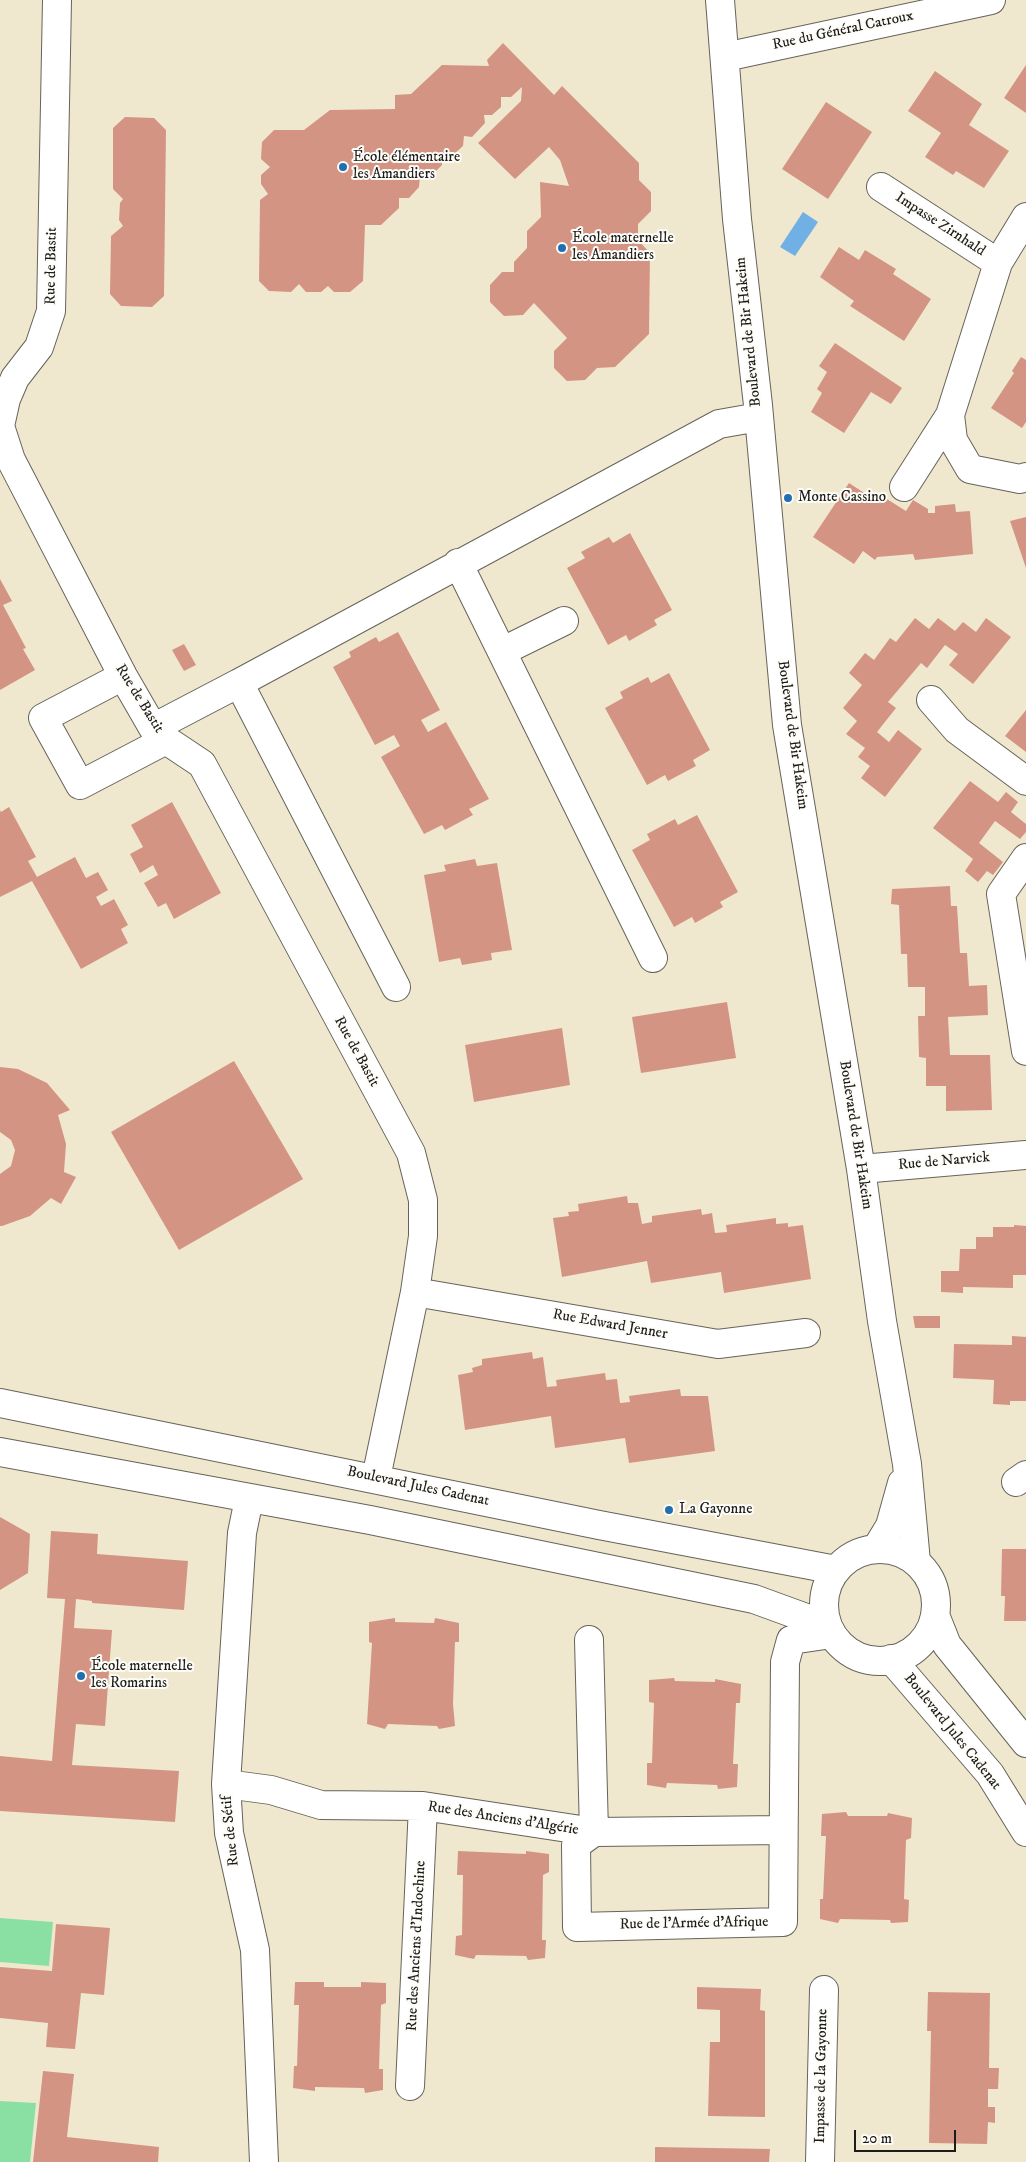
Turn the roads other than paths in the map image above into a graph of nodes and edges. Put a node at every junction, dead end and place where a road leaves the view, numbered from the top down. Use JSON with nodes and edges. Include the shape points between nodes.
{"nodes":[{"id":1,"x":57,"y":0,"type":"edge"},
{"id":2,"x":720,"y":0,"type":"edge"},
{"id":3,"x":991,"y":0,"type":"edge"},
{"id":4,"x":724,"y":57,"type":"junction"},
{"id":5,"x":881,"y":187,"type":"dead end"},
{"id":6,"x":1026,"y":217,"type":"edge"},
{"id":7,"x":998,"y":263,"type":"junction"},
{"id":8,"x":950,"y":415,"type":"junction"},
{"id":9,"x":759,"y":418,"type":"junction"},
{"id":10,"x":1026,"y":477,"type":"edge"},
{"id":11,"x":904,"y":487,"type":"dead end"},
{"id":12,"x":458,"y":563,"type":"junction"},
{"id":13,"x":564,"y":621,"type":"dead end"},
{"id":14,"x":503,"y":651,"type":"junction"},
{"id":15,"x":123,"y":676,"type":"junction"},
{"id":16,"x":239,"y":683,"type":"junction"},
{"id":17,"x":931,"y":700,"type":"dead end"},
{"id":18,"x":160,"y":734,"type":"junction"},
{"id":19,"x":1026,"y":781,"type":"edge"},
{"id":20,"x":1026,"y":858,"type":"edge"},
{"id":21,"x":653,"y":958,"type":"dead end"},
{"id":22,"x":396,"y":987,"type":"dead end"},
{"id":23,"x":1026,"y":1051,"type":"edge"},
{"id":24,"x":1026,"y":1155,"type":"edge"},
{"id":25,"x":861,"y":1169,"type":"junction"},
{"id":26,"x":415,"y":1292,"type":"junction"},
{"id":27,"x":806,"y":1333,"type":"dead end"},
{"id":28,"x":0,"y":1403,"type":"edge"},
{"id":29,"x":0,"y":1452,"type":"edge"},
{"id":30,"x":908,"y":1464,"type":"junction"},
{"id":31,"x":376,"y":1478,"type":"junction"},
{"id":32,"x":248,"y":1499,"type":"junction"},
{"id":33,"x":876,"y":1549,"type":"junction"},
{"id":34,"x":916,"y":1562,"type":"junction"},
{"id":35,"x":836,"y":1570,"type":"junction"},
{"id":36,"x":935,"y":1615,"type":"junction"},
{"id":37,"x":830,"y":1630,"type":"junction"},
{"id":38,"x":590,"y":1640,"type":"dead end"},
{"id":39,"x":891,"y":1659,"type":"junction"},
{"id":40,"x":1026,"y":1744,"type":"edge"},
{"id":41,"x":226,"y":1784,"type":"junction"},
{"id":42,"x":423,"y":1806,"type":"junction"},
{"id":43,"x":783,"y":1830,"type":"junction"},
{"id":44,"x":594,"y":1832,"type":"junction"},
{"id":45,"x":1026,"y":1832,"type":"edge"},
{"id":46,"x":824,"y":1990,"type":"dead end"},
{"id":47,"x":410,"y":2086,"type":"dead end"},
{"id":48,"x":264,"y":2162,"type":"edge"},
{"id":49,"x":820,"y":2162,"type":"edge"}],
"edges":[{"from":1,"to":15,"type":"street","name":"Rue de Bastit","via":[[51,311],[39,347],[15,378],[0,426],[11,460]]},
{"from":2,"to":4,"type":"street","name":"Boulevard de Bir Hakeim"},
{"from":3,"to":4,"type":"street","name":"Rue du Général Catroux"},
{"from":4,"to":9,"type":"street","name":"Boulevard de Bir Hakeim","via":[[737,219]]},
{"from":5,"to":7,"type":"street","name":"Impasse Zirnhald"},
{"from":6,"to":7,"type":"street"},
{"from":7,"to":8,"type":"street"},
{"from":8,"to":10,"type":"street","via":[[953,440],[970,469],[1020,479]]},
{"from":8,"to":11,"type":"street"},
{"from":9,"to":12,"type":"street","via":[[719,424]]},
{"from":9,"to":25,"type":"street","name":"Boulevard de Bir Hakeim","via":[[788,725]]},
{"from":12,"to":14,"type":"street"},
{"from":12,"to":16,"type":"street"},
{"from":13,"to":14,"type":"street"},
{"from":14,"to":21,"type":"street"},
{"from":15,"to":18,"type":"street","name":"Rue de Bastit"},
{"from":15,"to":18,"type":"street","via":[[43,718],[80,785]]},
{"from":16,"to":18,"type":"street"},
{"from":16,"to":22,"type":"street"},
{"from":17,"to":19,"type":"street","via":[[957,730]]},
{"from":18,"to":26,"type":"street","name":"Rue de Bastit","via":[[202,764],[411,1153],[423,1200],[423,1236]]},
{"from":20,"to":23,"type":"street","via":[[1001,894]]},
{"from":24,"to":25,"type":"street","name":"Rue de Narvick"},
{"from":25,"to":30,"type":"street","name":"Boulevard de Bir Hakeim","via":[[882,1321]]},
{"from":26,"to":27,"type":"street","name":"Rue Edward Jenner","via":[[718,1344]]},
{"from":26,"to":31,"type":"street","name":"Rue de Bastit"},
{"from":28,"to":31,"type":"street","name":"Boulevard Jules Cadenat"},
{"from":29,"to":32,"type":"street"},
{"from":30,"to":33,"type":"street","name":"Boulevard de Bir Hakeim","via":[[890,1526]]},
{"from":30,"to":34,"type":"street","name":"Boulevard de Bir Hakeim"},
{"from":31,"to":35,"type":"street","name":"Boulevard Jules Cadenat"},
{"from":32,"to":37,"type":"street","via":[[370,1520],[754,1599]]},
{"from":32,"to":41,"type":"street","name":"Rue de Sétif","via":[[242,1533]]},
{"from":33,"to":34,"type":"street","via":[[904,1554]]},
{"from":33,"to":35,"type":"street","via":[[854,1555]]},
{"from":34,"to":36,"type":"street","via":[[929,1577],[936,1605]]},
{"from":35,"to":37,"type":"street","via":[[824,1597]]},
{"from":36,"to":39,"type":"street","via":[[927,1636],[920,1644]]},
{"from":36,"to":40,"type":"street","via":[[947,1645]]},
{"from":37,"to":39,"type":"street","via":[[858,1656],[869,1660]]},
{"from":37,"to":43,"type":"street","name":"Rue de l'Armée d'Afrique","via":[[791,1640],[784,1662]]},
{"from":38,"to":44,"type":"street"},
{"from":39,"to":45,"type":"street","name":"Boulevard Jules Cadenat","via":[[990,1774]]},
{"from":41,"to":42,"type":"street","name":"Rue des Anciens d'Algérie","via":[[271,1790],[321,1805]]},
{"from":41,"to":48,"type":"street","name":"Rue de Sétif","via":[[229,1833],[255,1950]]},
{"from":42,"to":44,"type":"street","name":"Rue des Anciens d'Algérie"},
{"from":42,"to":47,"type":"street","name":"Rue des Anciens d'Indochine"},
{"from":43,"to":44,"type":"street","name":"Rue des Anciens d'Algérie"},
{"from":43,"to":44,"type":"street","name":"Rue de l'Armée d'Afrique","via":[[783,1922],[577,1927],[576,1845]]},
{"from":46,"to":49,"type":"street","name":"Impasse de la Gayonne"}]}
